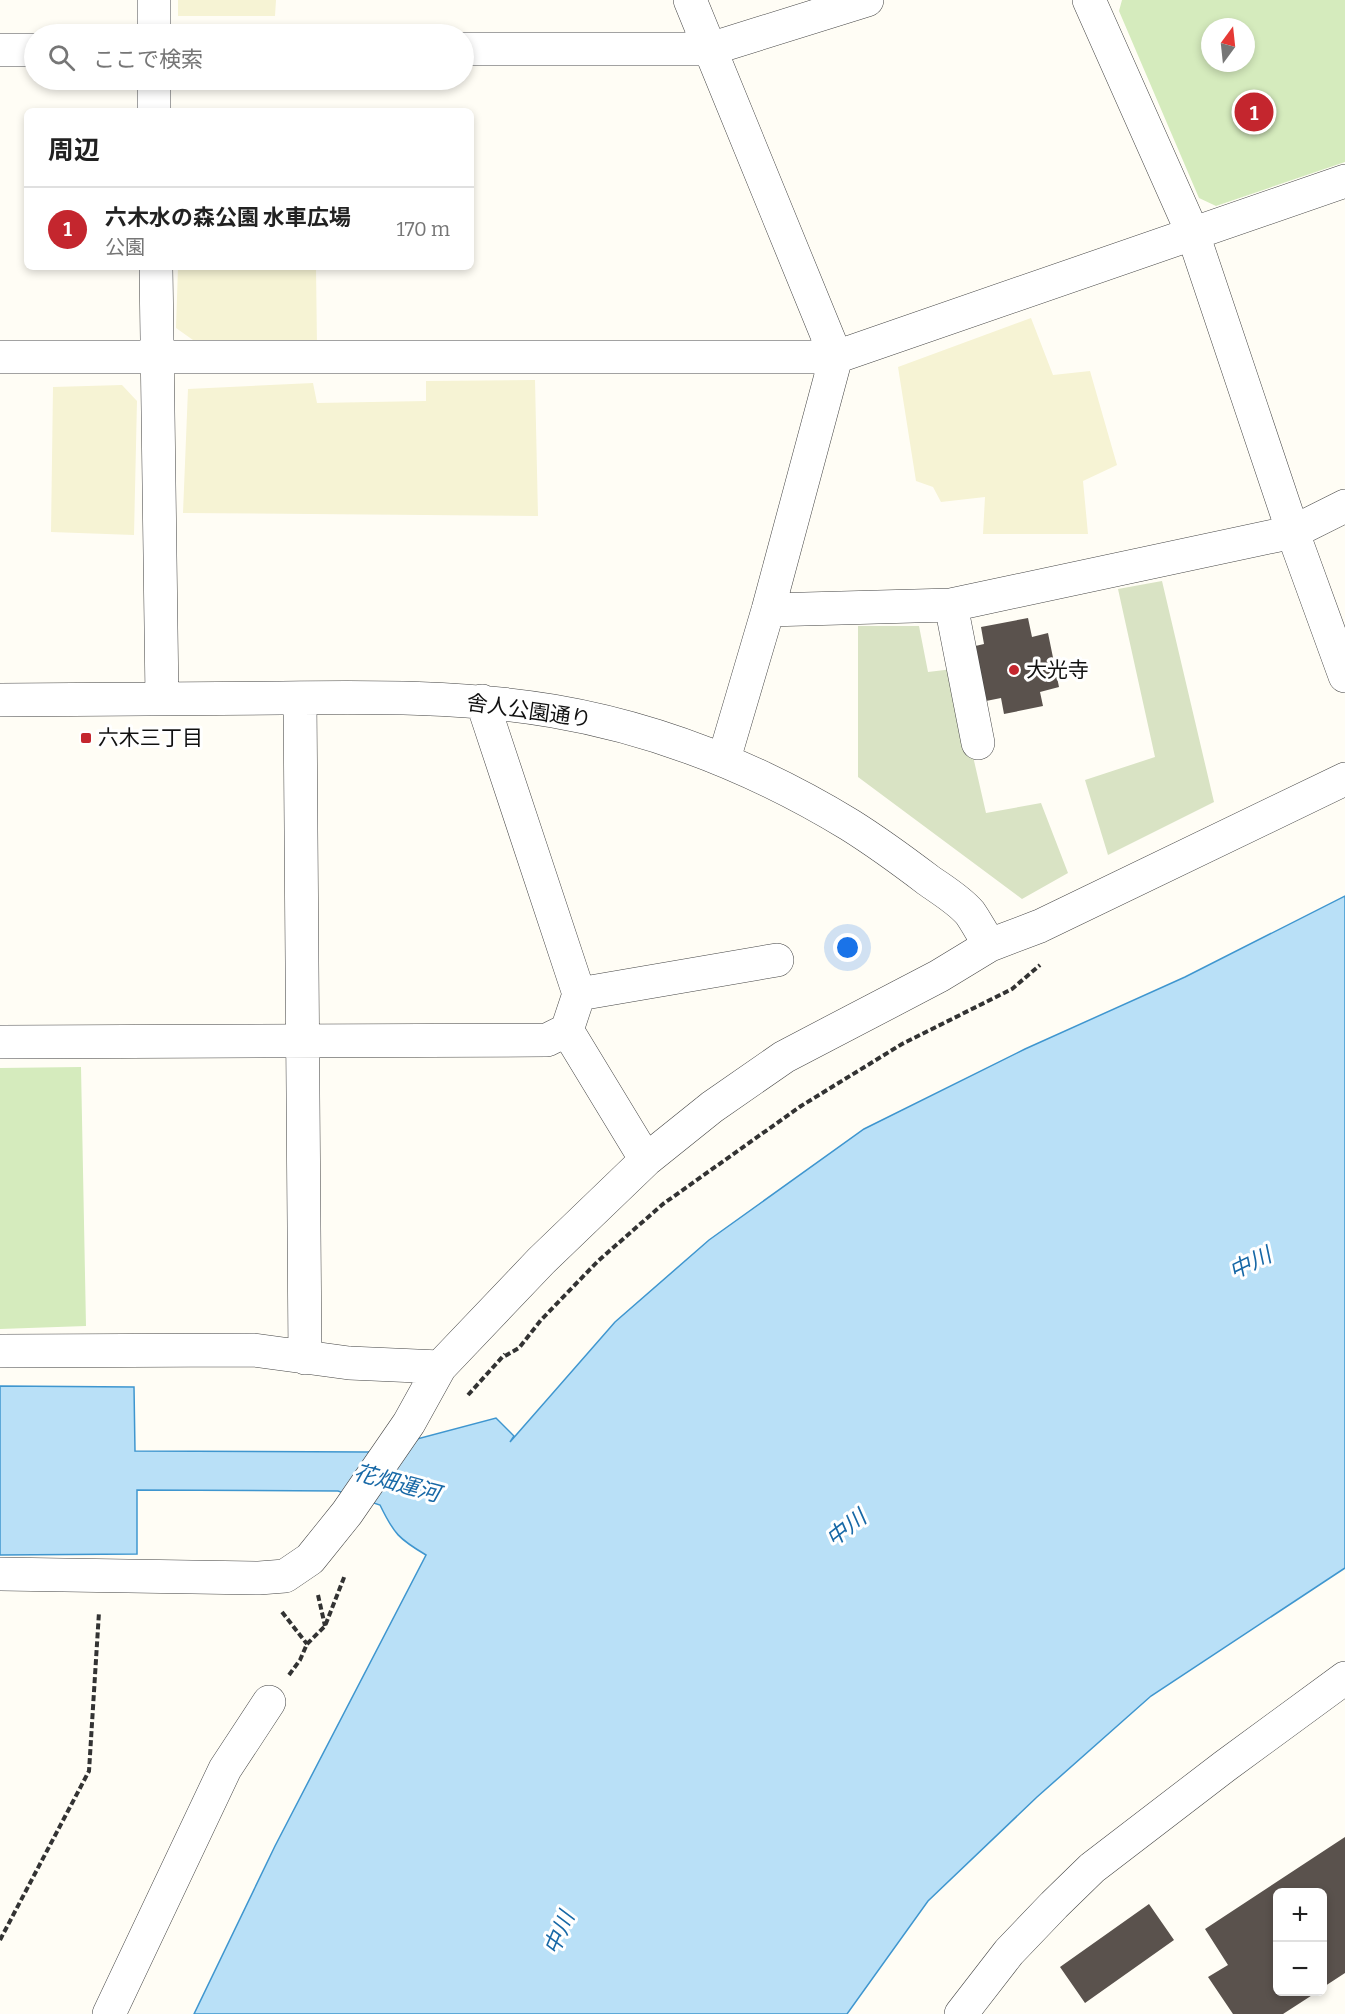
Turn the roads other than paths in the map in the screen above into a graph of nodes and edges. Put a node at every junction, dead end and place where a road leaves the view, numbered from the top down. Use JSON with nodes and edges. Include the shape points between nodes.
{"nodes":[{"id":1,"x":154,"y":0,"type":"edge"},
{"id":2,"x":690,"y":0,"type":"edge"},
{"id":3,"x":867,"y":0,"type":"edge"},
{"id":4,"x":1089,"y":0,"type":"edge"},
{"id":5,"x":154,"y":24,"type":"edge"},
{"id":6,"x":710,"y":48,"type":"junction"},
{"id":7,"x":474,"y":49,"type":"edge"},
{"id":8,"x":0,"y":50,"type":"edge"},
{"id":9,"x":24,"y":50,"type":"edge"},
{"id":10,"x":154,"y":90,"type":"edge"},
{"id":11,"x":154,"y":108,"type":"edge"},
{"id":12,"x":1345,"y":181,"type":"edge"},
{"id":13,"x":1193,"y":234,"type":"junction"},
{"id":14,"x":156,"y":270,"type":"edge"},
{"id":15,"x":0,"y":357,"type":"edge"},
{"id":16,"x":157,"y":357,"type":"junction"},
{"id":17,"x":836,"y":357,"type":"junction"},
{"id":18,"x":1345,"y":506,"type":"edge"},
{"id":19,"x":1293,"y":532,"type":"junction"},
{"id":20,"x":951,"y":605,"type":"junction"},
{"id":21,"x":768,"y":610,"type":"junction"},
{"id":22,"x":1345,"y":676,"type":"edge"},
{"id":23,"x":300,"y":698,"type":"junction"},
{"id":24,"x":162,"y":699,"type":"junction"},
{"id":25,"x":0,"y":700,"type":"edge"},
{"id":26,"x":482,"y":701,"type":"junction"},
{"id":27,"x":978,"y":743,"type":"dead end"},
{"id":28,"x":724,"y":759,"type":"junction"},
{"id":29,"x":1345,"y":779,"type":"edge"},
{"id":30,"x":990,"y":945,"type":"junction"},
{"id":31,"x":777,"y":960,"type":"dead end"},
{"id":32,"x":579,"y":994,"type":"junction"},
{"id":33,"x":567,"y":1030,"type":"junction"},
{"id":34,"x":0,"y":1042,"type":"edge"},
{"id":35,"x":303,"y":1042,"type":"junction"},
{"id":36,"x":646,"y":1160,"type":"junction"},
{"id":37,"x":0,"y":1351,"type":"edge"},
{"id":38,"x":304,"y":1358,"type":"junction"},
{"id":39,"x":440,"y":1366,"type":"junction"},
{"id":40,"x":0,"y":1574,"type":"edge"},
{"id":41,"x":1345,"y":1678,"type":"edge"},
{"id":42,"x":269,"y":1702,"type":"road end"},
{"id":43,"x":109,"y":2014,"type":"edge"},
{"id":44,"x":961,"y":2014,"type":"edge"}],
"edges":[{"from":1,"to":5,"type":"street"},
{"from":2,"to":6,"type":"street"},
{"from":3,"to":6,"type":"street"},
{"from":4,"to":13,"type":"street"},
{"from":6,"to":7,"type":"street"},
{"from":6,"to":17,"type":"street"},
{"from":8,"to":9,"type":"street"},
{"from":10,"to":11,"type":"street"},
{"from":12,"to":13,"type":"street"},
{"from":13,"to":17,"type":"street"},
{"from":13,"to":19,"type":"street"},
{"from":14,"to":16,"type":"street"},
{"from":15,"to":16,"type":"street"},
{"from":16,"to":17,"type":"street"},
{"from":16,"to":24,"type":"street"},
{"from":17,"to":21,"type":"street"},
{"from":18,"to":19,"type":"street"},
{"from":19,"to":20,"type":"street"},
{"from":19,"to":22,"type":"street"},
{"from":20,"to":21,"type":"street"},
{"from":20,"to":27,"type":"street"},
{"from":21,"to":28,"type":"street"},
{"from":23,"to":24,"type":"street","name":"舎人公園通り"},
{"from":23,"to":26,"type":"street","name":"舎人公園通り"},
{"from":23,"to":35,"type":"street"},
{"from":24,"to":25,"type":"street","name":"舎人公園通り"},
{"from":26,"to":28,"type":"street","name":"舎人公園通り","via":[[611,723]]},
{"from":26,"to":32,"type":"street"},
{"from":28,"to":30,"type":"street","name":"舎人公園通り","via":[[780,785],[877,841],[969,913]]},
{"from":29,"to":30,"type":"street","via":[[1040,926]]},
{"from":30,"to":36,"type":"street","via":[[784,1057]]},
{"from":31,"to":32,"type":"street"},
{"from":32,"to":33,"type":"street"},
{"from":33,"to":35,"type":"street","via":[[548,1040]]},
{"from":33,"to":36,"type":"street"},
{"from":34,"to":35,"type":"street"},
{"from":35,"to":38,"type":"street"},
{"from":36,"to":39,"type":"street"},
{"from":37,"to":38,"type":"street","via":[[254,1350]]},
{"from":38,"to":39,"type":"street"},
{"from":39,"to":40,"type":"street","via":[[409,1423],[347,1513],[310,1559],[285,1576]]},
{"from":41,"to":44,"type":"street","via":[[1092,1868],[1009,1952]]},
{"from":42,"to":43,"type":"street","via":[[225,1769]]}]}
